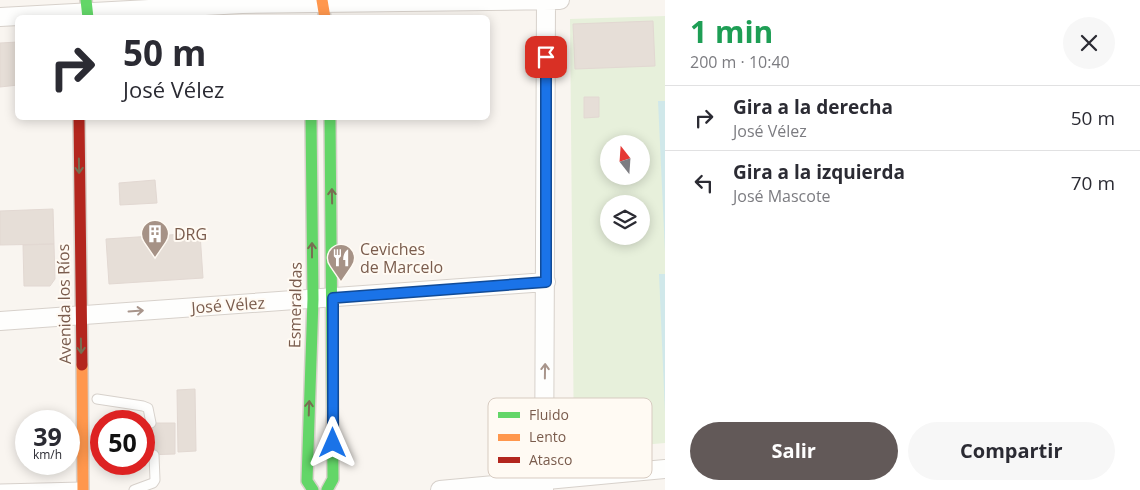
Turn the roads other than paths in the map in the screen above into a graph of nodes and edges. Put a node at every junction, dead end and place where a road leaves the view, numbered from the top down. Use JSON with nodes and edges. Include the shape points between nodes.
{"nodes":[{"id":1,"x":546,"y":0,"type":"edge"},
{"id":2,"x":560,"y":0,"type":"edge"},
{"id":3,"x":321,"y":10,"type":"edge"},
{"id":4,"x":86,"y":12,"type":"edge"},
{"id":5,"x":34,"y":15,"type":"edge"},
{"id":6,"x":15,"y":16,"type":"edge"},
{"id":7,"x":0,"y":17,"type":"edge"},
{"id":8,"x":79,"y":120,"type":"edge"},
{"id":9,"x":311,"y":120,"type":"edge"},
{"id":10,"x":330,"y":120,"type":"edge"},
{"id":11,"x":546,"y":282,"type":"junction"},
{"id":12,"x":333,"y":298,"type":"junction"},
{"id":13,"x":313,"y":299,"type":"junction"},
{"id":14,"x":92,"y":314,"type":"junction"},
{"id":15,"x":0,"y":321,"type":"edge"},
{"id":16,"x":545,"y":398,"type":"edge"},
{"id":17,"x":96,"y":399,"type":"dead end"},
{"id":18,"x":148,"y":410,"type":"edge"},
{"id":19,"x":665,"y":469,"type":"edge"},
{"id":20,"x":652,"y":471,"type":"edge"},
{"id":21,"x":155,"y":475,"type":"edge"},
{"id":22,"x":601,"y":478,"type":"edge"},
{"id":23,"x":155,"y":480,"type":"junction"},
{"id":24,"x":544,"y":486,"type":"edge"},
{"id":25,"x":0,"y":489,"type":"edge"},
{"id":26,"x":82,"y":489,"type":"edge"},
{"id":27,"x":134,"y":490,"type":"edge"},
{"id":28,"x":158,"y":490,"type":"edge"},
{"id":29,"x":314,"y":490,"type":"edge"},
{"id":30,"x":327,"y":490,"type":"edge"},
{"id":31,"x":440,"y":490,"type":"edge"}],
"edges":[{"from":1,"to":2,"type":"street"},
{"from":1,"to":3,"type":"street"},
{"from":1,"to":11,"type":"street"},
{"from":3,"to":4,"type":"street","via":[[242,4]]},
{"from":4,"to":5,"type":"street"},
{"from":6,"to":7,"type":"street"},
{"from":8,"to":14,"type":"main road","name":"Avenida los Ríos","one_way":true},
{"from":13,"to":9,"type":"main road","name":"Esmeraldas","one_way":true},
{"from":12,"to":10,"type":"main road","one_way":true},
{"from":11,"to":12,"type":"street","name":"José Vélez"},
{"from":16,"to":11,"type":"street","one_way":true},
{"from":12,"to":13,"type":"street","name":"José Vélez"},
{"from":12,"to":30,"type":"main road","via":[[333,479]]},
{"from":14,"to":13,"type":"street","name":"José Vélez","one_way":true},
{"from":29,"to":13,"type":"main road","name":"Esmeraldas","one_way":true,"via":[[307,481]]},
{"from":14,"to":15,"type":"street","name":"José Vélez"},
{"from":14,"to":26,"type":"main road","name":"Avenida los Ríos","one_way":true},
{"from":17,"to":18,"type":"lane","via":[[143,406]]},
{"from":19,"to":20,"type":"street"},
{"from":21,"to":23,"type":"lane"},
{"from":22,"to":24,"type":"street"},
{"from":23,"to":27,"type":"lane","via":[[153,484]]},
{"from":23,"to":28,"type":"lane"},
{"from":24,"to":31,"type":"street"},
{"from":25,"to":26,"type":"lane"}]}
